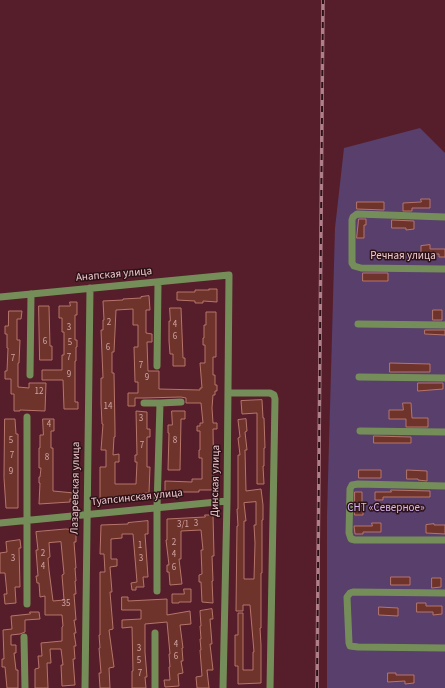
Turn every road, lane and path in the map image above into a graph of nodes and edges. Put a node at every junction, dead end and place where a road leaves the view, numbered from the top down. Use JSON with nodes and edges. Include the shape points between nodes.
{"nodes":[{"id":1,"x":445,"y":217,"type":"edge"},
{"id":2,"x":445,"y":269,"type":"edge"},
{"id":3,"x":229,"y":275,"type":"joint"},
{"id":4,"x":158,"y":282,"type":"junction"},
{"id":5,"x":90,"y":288,"type":"junction"},
{"id":6,"x":31,"y":294,"type":"junction"},
{"id":7,"x":0,"y":297,"type":"edge"},
{"id":8,"x":358,"y":324,"type":"dead end"},
{"id":9,"x":445,"y":325,"type":"edge"},
{"id":10,"x":158,"y":366,"type":"dead end"},
{"id":11,"x":30,"y":376,"type":"dead end"},
{"id":12,"x":359,"y":377,"type":"dead end"},
{"id":13,"x":445,"y":378,"type":"edge"},
{"id":14,"x":228,"y":393,"type":"junction"},
{"id":15,"x":180,"y":402,"type":"dead end"},
{"id":16,"x":144,"y":403,"type":"dead end"},
{"id":17,"x":160,"y":403,"type":"junction"},
{"id":18,"x":27,"y":417,"type":"dead end"},
{"id":19,"x":360,"y":431,"type":"dead end"},
{"id":20,"x":445,"y":432,"type":"edge"},
{"id":21,"x":445,"y":486,"type":"edge"},
{"id":22,"x":228,"y":501,"type":"junction"},
{"id":23,"x":157,"y":508,"type":"junction"},
{"id":24,"x":87,"y":514,"type":"junction"},
{"id":25,"x":28,"y":520,"type":"junction"},
{"id":26,"x":0,"y":523,"type":"edge"},
{"id":27,"x":445,"y":540,"type":"edge"},
{"id":28,"x":157,"y":591,"type":"dead end"},
{"id":29,"x":445,"y":593,"type":"edge"},
{"id":30,"x":27,"y":604,"type":"dead end"},
{"id":31,"x":155,"y":633,"type":"dead end"},
{"id":32,"x":24,"y":637,"type":"dead end"},
{"id":33,"x":445,"y":648,"type":"edge"},
{"id":34,"x":25,"y":688,"type":"edge"},
{"id":35,"x":85,"y":688,"type":"edge"},
{"id":36,"x":155,"y":688,"type":"edge"},
{"id":37,"x":223,"y":688,"type":"edge"},
{"id":38,"x":270,"y":688,"type":"edge"}],
"edges":[{"from":1,"to":2,"type":"street","name":"Речная улица","via":[[357,214],[352,217],[354,266]]},
{"from":3,"to":4,"type":"street","name":"Анапская улица"},
{"from":3,"to":14,"type":"street","name":"Динская улица"},
{"from":4,"to":5,"type":"street","name":"Анапская улица"},
{"from":4,"to":10,"type":"street"},
{"from":5,"to":6,"type":"street","name":"Анапская улица"},
{"from":5,"to":24,"type":"street","name":"Лазаревская улица"},
{"from":6,"to":7,"type":"street","name":"Анапская улица"},
{"from":6,"to":11,"type":"street"},
{"from":8,"to":9,"type":"street"},
{"from":12,"to":13,"type":"street"},
{"from":14,"to":22,"type":"street","name":"Динская улица"},
{"from":14,"to":38,"type":"street","via":[[270,393],[275,399]]},
{"from":15,"to":17,"type":"street"},
{"from":16,"to":17,"type":"street"},
{"from":17,"to":23,"type":"street"},
{"from":18,"to":25,"type":"street"},
{"from":19,"to":20,"type":"street"},
{"from":21,"to":27,"type":"street","via":[[352,486],[349,533],[351,539],[355,540]]},
{"from":22,"to":23,"type":"street","name":"Туапсинская улица"},
{"from":22,"to":37,"type":"street","name":"Динская улица"},
{"from":23,"to":24,"type":"street","name":"Туапсинская улица"},
{"from":23,"to":28,"type":"street"},
{"from":24,"to":25,"type":"street","name":"Туапсинская улица"},
{"from":24,"to":35,"type":"street","name":"Лазаревская улица"},
{"from":25,"to":26,"type":"street","name":"Туапсинская улица"},
{"from":25,"to":30,"type":"street"},
{"from":29,"to":33,"type":"street","via":[[353,592],[347,597],[350,646]]},
{"from":31,"to":36,"type":"street"},
{"from":32,"to":34,"type":"street"}]}
